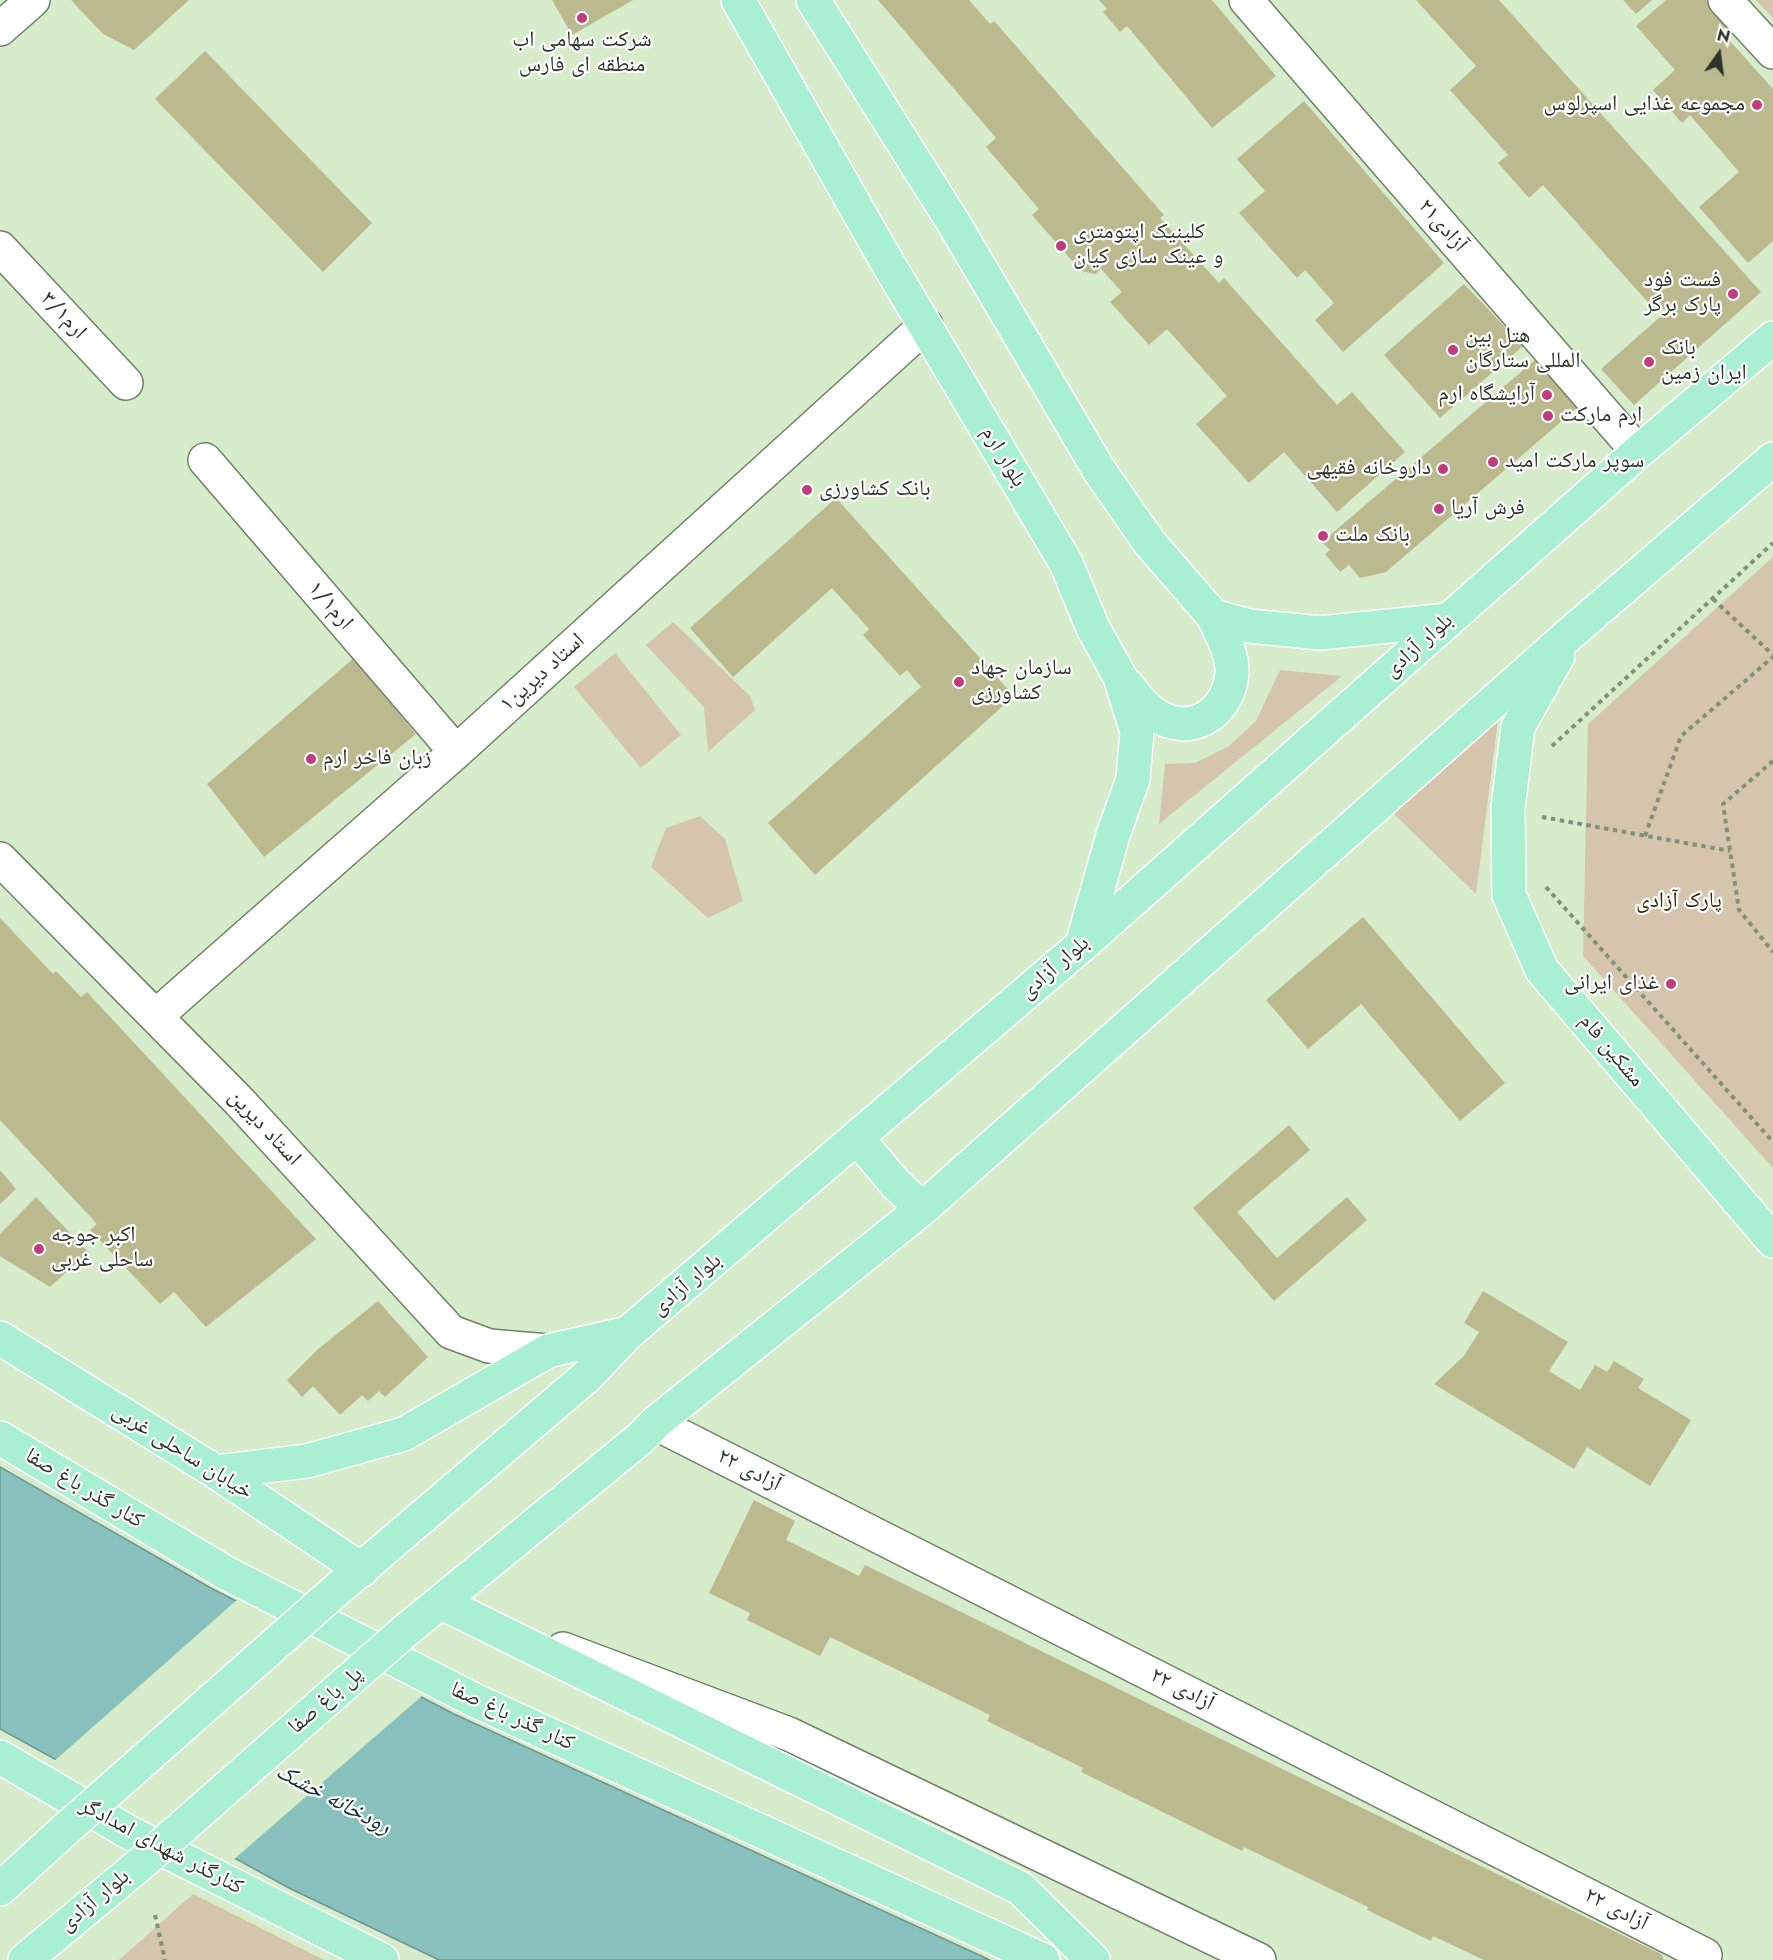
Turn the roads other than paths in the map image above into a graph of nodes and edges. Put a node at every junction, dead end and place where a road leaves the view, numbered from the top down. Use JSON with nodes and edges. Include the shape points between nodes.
{"nodes":[{"id":1,"x":33,"y":0,"type":"edge"},
{"id":2,"x":738,"y":0,"type":"edge"},
{"id":3,"x":813,"y":0,"type":"edge"},
{"id":4,"x":1246,"y":0,"type":"edge"},
{"id":5,"x":1725,"y":0,"type":"edge"},
{"id":6,"x":0,"y":29,"type":"edge"},
{"id":7,"x":1773,"y":52,"type":"edge"},
{"id":8,"x":0,"y":248,"type":"edge"},
{"id":9,"x":926,"y":325,"type":"junction"},
{"id":10,"x":1773,"y":338,"type":"edge"},
{"id":11,"x":126,"y":383,"type":"dead end"},
{"id":12,"x":1638,"y":452,"type":"junction"},
{"id":13,"x":1773,"y":459,"type":"edge"},
{"id":14,"x":205,"y":460,"type":"dead end"},
{"id":15,"x":1213,"y":616,"type":"junction"},
{"id":16,"x":1448,"y":620,"type":"junction"},
{"id":17,"x":1572,"y":632,"type":"junction"},
{"id":18,"x":1120,"y":677,"type":"junction"},
{"id":19,"x":456,"y":752,"type":"junction"},
{"id":20,"x":0,"y":859,"type":"edge"},
{"id":21,"x":1082,"y":945,"type":"junction"},
{"id":22,"x":156,"y":1016,"type":"junction"},
{"id":23,"x":858,"y":1139,"type":"junction"},
{"id":24,"x":922,"y":1209,"type":"junction"},
{"id":25,"x":1773,"y":1241,"type":"edge"},
{"id":26,"x":628,"y":1333,"type":"junction"},
{"id":27,"x":0,"y":1338,"type":"edge"},
{"id":28,"x":548,"y":1351,"type":"junction"},
{"id":29,"x":655,"y":1423,"type":"junction"},
{"id":30,"x":0,"y":1438,"type":"edge"},
{"id":31,"x":216,"y":1472,"type":"junction"},
{"id":32,"x":362,"y":1570,"type":"junction"},
{"id":33,"x":442,"y":1603,"type":"junction"},
{"id":34,"x":0,"y":1757,"type":"edge"},
{"id":35,"x":138,"y":1866,"type":"joint"},
{"id":36,"x":5,"y":1879,"type":"edge"},
{"id":37,"x":1088,"y":1955,"type":"edge"},
{"id":38,"x":25,"y":1960,"type":"edge"},
{"id":39,"x":382,"y":1960,"type":"edge"},
{"id":40,"x":1043,"y":1960,"type":"edge"},
{"id":41,"x":1259,"y":1960,"type":"edge"},
{"id":42,"x":1703,"y":1960,"type":"edge"}],
"edges":[{"from":1,"to":6,"type":"street"},
{"from":2,"to":9,"type":"main road","name":"بلوار ارم"},
{"from":3,"to":15,"type":"main road","via":[[953,222],[1099,470],[1149,542]]},
{"from":4,"to":12,"type":"street","name":"آزادی۲۱"},
{"from":5,"to":7,"type":"street"},
{"from":8,"to":11,"type":"street","name":"۳/۱ارم"},
{"from":9,"to":18,"type":"main road","name":"بلوار ارم","via":[[1066,563]]},
{"from":9,"to":19,"type":"street","name":"استاد دیرین۱"},
{"from":10,"to":12,"type":"main road","name":"بلوار آزادی"},
{"from":12,"to":16,"type":"main road","name":"بلوار آزادی"},
{"from":13,"to":17,"type":"main road"},
{"from":14,"to":19,"type":"street","name":"۱/۱ارم"},
{"from":15,"to":16,"type":"main road","via":[[1249,626],[1320,633]]},
{"from":15,"to":18,"type":"main road","via":[[1232,672],[1221,707],[1209,717],[1194,724],[1156,716]]},
{"from":16,"to":21,"type":"main road","name":"بلوار آزادی"},
{"from":17,"to":24,"type":"main road"},
{"from":17,"to":25,"type":"main road","name":"مشکین فام","via":[[1518,727],[1508,808],[1509,895],[1542,970]]},
{"from":18,"to":21,"type":"main road","name":"بلوار ارم","via":[[1137,732],[1133,779]]},
{"from":19,"to":22,"type":"street","name":"استاد دیرین۱"},
{"from":20,"to":22,"type":"street","name":"استاد دیرین"},
{"from":21,"to":23,"type":"main road","name":"بلوار آزادی"},
{"from":22,"to":28,"type":"street","name":"استاد دیرین","via":[[451,1332],[489,1346]]},
{"from":23,"to":24,"type":"main road"},
{"from":23,"to":26,"type":"main road","name":"بلوار آزادی"},
{"from":24,"to":29,"type":"main road"},
{"from":26,"to":28,"type":"main road"},
{"from":26,"to":32,"type":"main road","name":"بلوار آزادی","via":[[586,1377]]},
{"from":27,"to":31,"type":"main road","name":"خیابان ساحلی غربی"},
{"from":28,"to":31,"type":"main road","via":[[404,1434],[306,1461]]},
{"from":29,"to":33,"type":"main road"},
{"from":29,"to":42,"type":"street","name":"آزادی ۲۲","via":[[1705,1954]]},
{"from":30,"to":40,"type":"main road","name":"کنار گذر باغ صفا","via":[[226,1573],[466,1696]]},
{"from":31,"to":32,"type":"main road","name":"خیابان ساحلی غربی"},
{"from":32,"to":36,"type":"main road","name":"بلوار آزادی","bridge":true},
{"from":33,"to":35,"type":"main road","name":"پل باغ صفا","bridge":true,"via":[[405,1631]]},
{"from":33,"to":37,"type":"main road","via":[[1020,1888]]},
{"from":33,"to":41,"type":"street","via":[[789,1734]]},
{"from":34,"to":39,"type":"main road","name":"کنارگذر شهدای امدادگر","via":[[130,1833]]},
{"from":35,"to":38,"type":"main road","name":"بلوار آزادی"}]}
